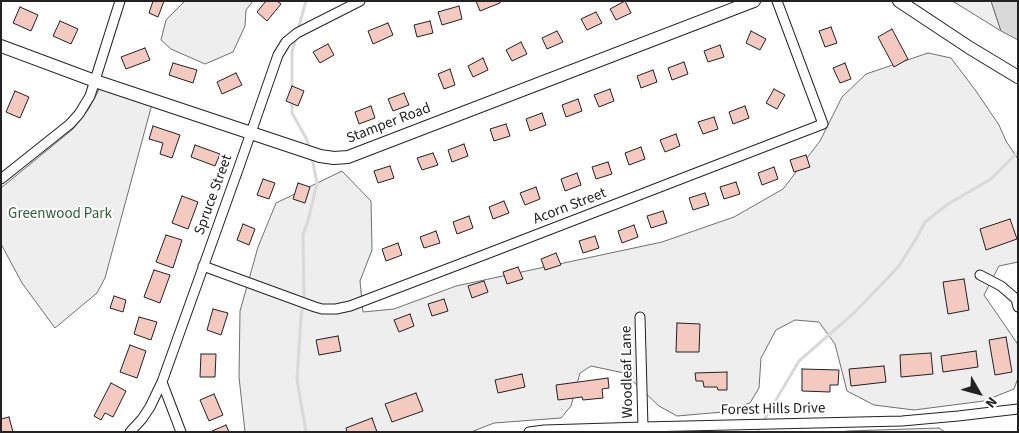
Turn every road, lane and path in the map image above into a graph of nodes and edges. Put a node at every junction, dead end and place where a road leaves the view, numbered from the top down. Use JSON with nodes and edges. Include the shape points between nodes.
{"nodes":[{"id":1,"x":120,"y":1,"type":"edge"},
{"id":2,"x":360,"y":1,"type":"edge"},
{"id":3,"x":754,"y":1,"type":"edge"},
{"id":4,"x":778,"y":1,"type":"edge"},
{"id":5,"x":899,"y":1,"type":"edge"},
{"id":6,"x":1,"y":46,"type":"edge"},
{"id":7,"x":1018,"y":78,"type":"edge"},
{"id":8,"x":95,"y":81,"type":"junction"},
{"id":9,"x":251,"y":132,"type":"junction"},
{"id":10,"x":1,"y":180,"type":"edge"},
{"id":11,"x":203,"y":266,"type":"junction"},
{"id":12,"x":980,"y":275,"type":"dead end"},
{"id":13,"x":1018,"y":307,"type":"edge"},
{"id":14,"x":640,"y":317,"type":"dead end"},
{"id":15,"x":162,"y":382,"type":"junction"},
{"id":16,"x":1018,"y":409,"type":"edge"},
{"id":17,"x":643,"y":427,"type":"junction"},
{"id":18,"x":130,"y":432,"type":"edge"},
{"id":19,"x":181,"y":432,"type":"edge"},
{"id":20,"x":529,"y":432,"type":"edge"}],
"edges":[{"from":1,"to":8,"type":"street"},
{"from":2,"to":9,"type":"street","name":"Spruce Street","via":[[303,29],[286,42],[278,55]]},
{"from":3,"to":9,"type":"street","name":"Stamper Road","via":[[348,157],[320,156]]},
{"from":4,"to":11,"type":"street","name":"Acorn Street","via":[[823,124],[350,306],[315,308]]},
{"from":5,"to":7,"type":"street"},
{"from":6,"to":8,"type":"street","name":"Stamper Road"},
{"from":8,"to":9,"type":"street","name":"Stamper Road"},
{"from":8,"to":10,"type":"street","via":[[86,102],[70,124]]},
{"from":9,"to":11,"type":"street","name":"Spruce Street"},
{"from":11,"to":15,"type":"street","name":"Spruce Street"},
{"from":12,"to":13,"type":"street","via":[[1001,286],[1016,299]]},
{"from":14,"to":17,"type":"street","name":"Woodleaf Lane"},
{"from":15,"to":18,"type":"street","name":"Spruce Street","via":[[150,407]]},
{"from":15,"to":19,"type":"street"},
{"from":16,"to":17,"type":"street","name":"Forest Hills Drive","via":[[902,420]]},
{"from":17,"to":20,"type":"street","name":"Forest Hills Drive"}]}
